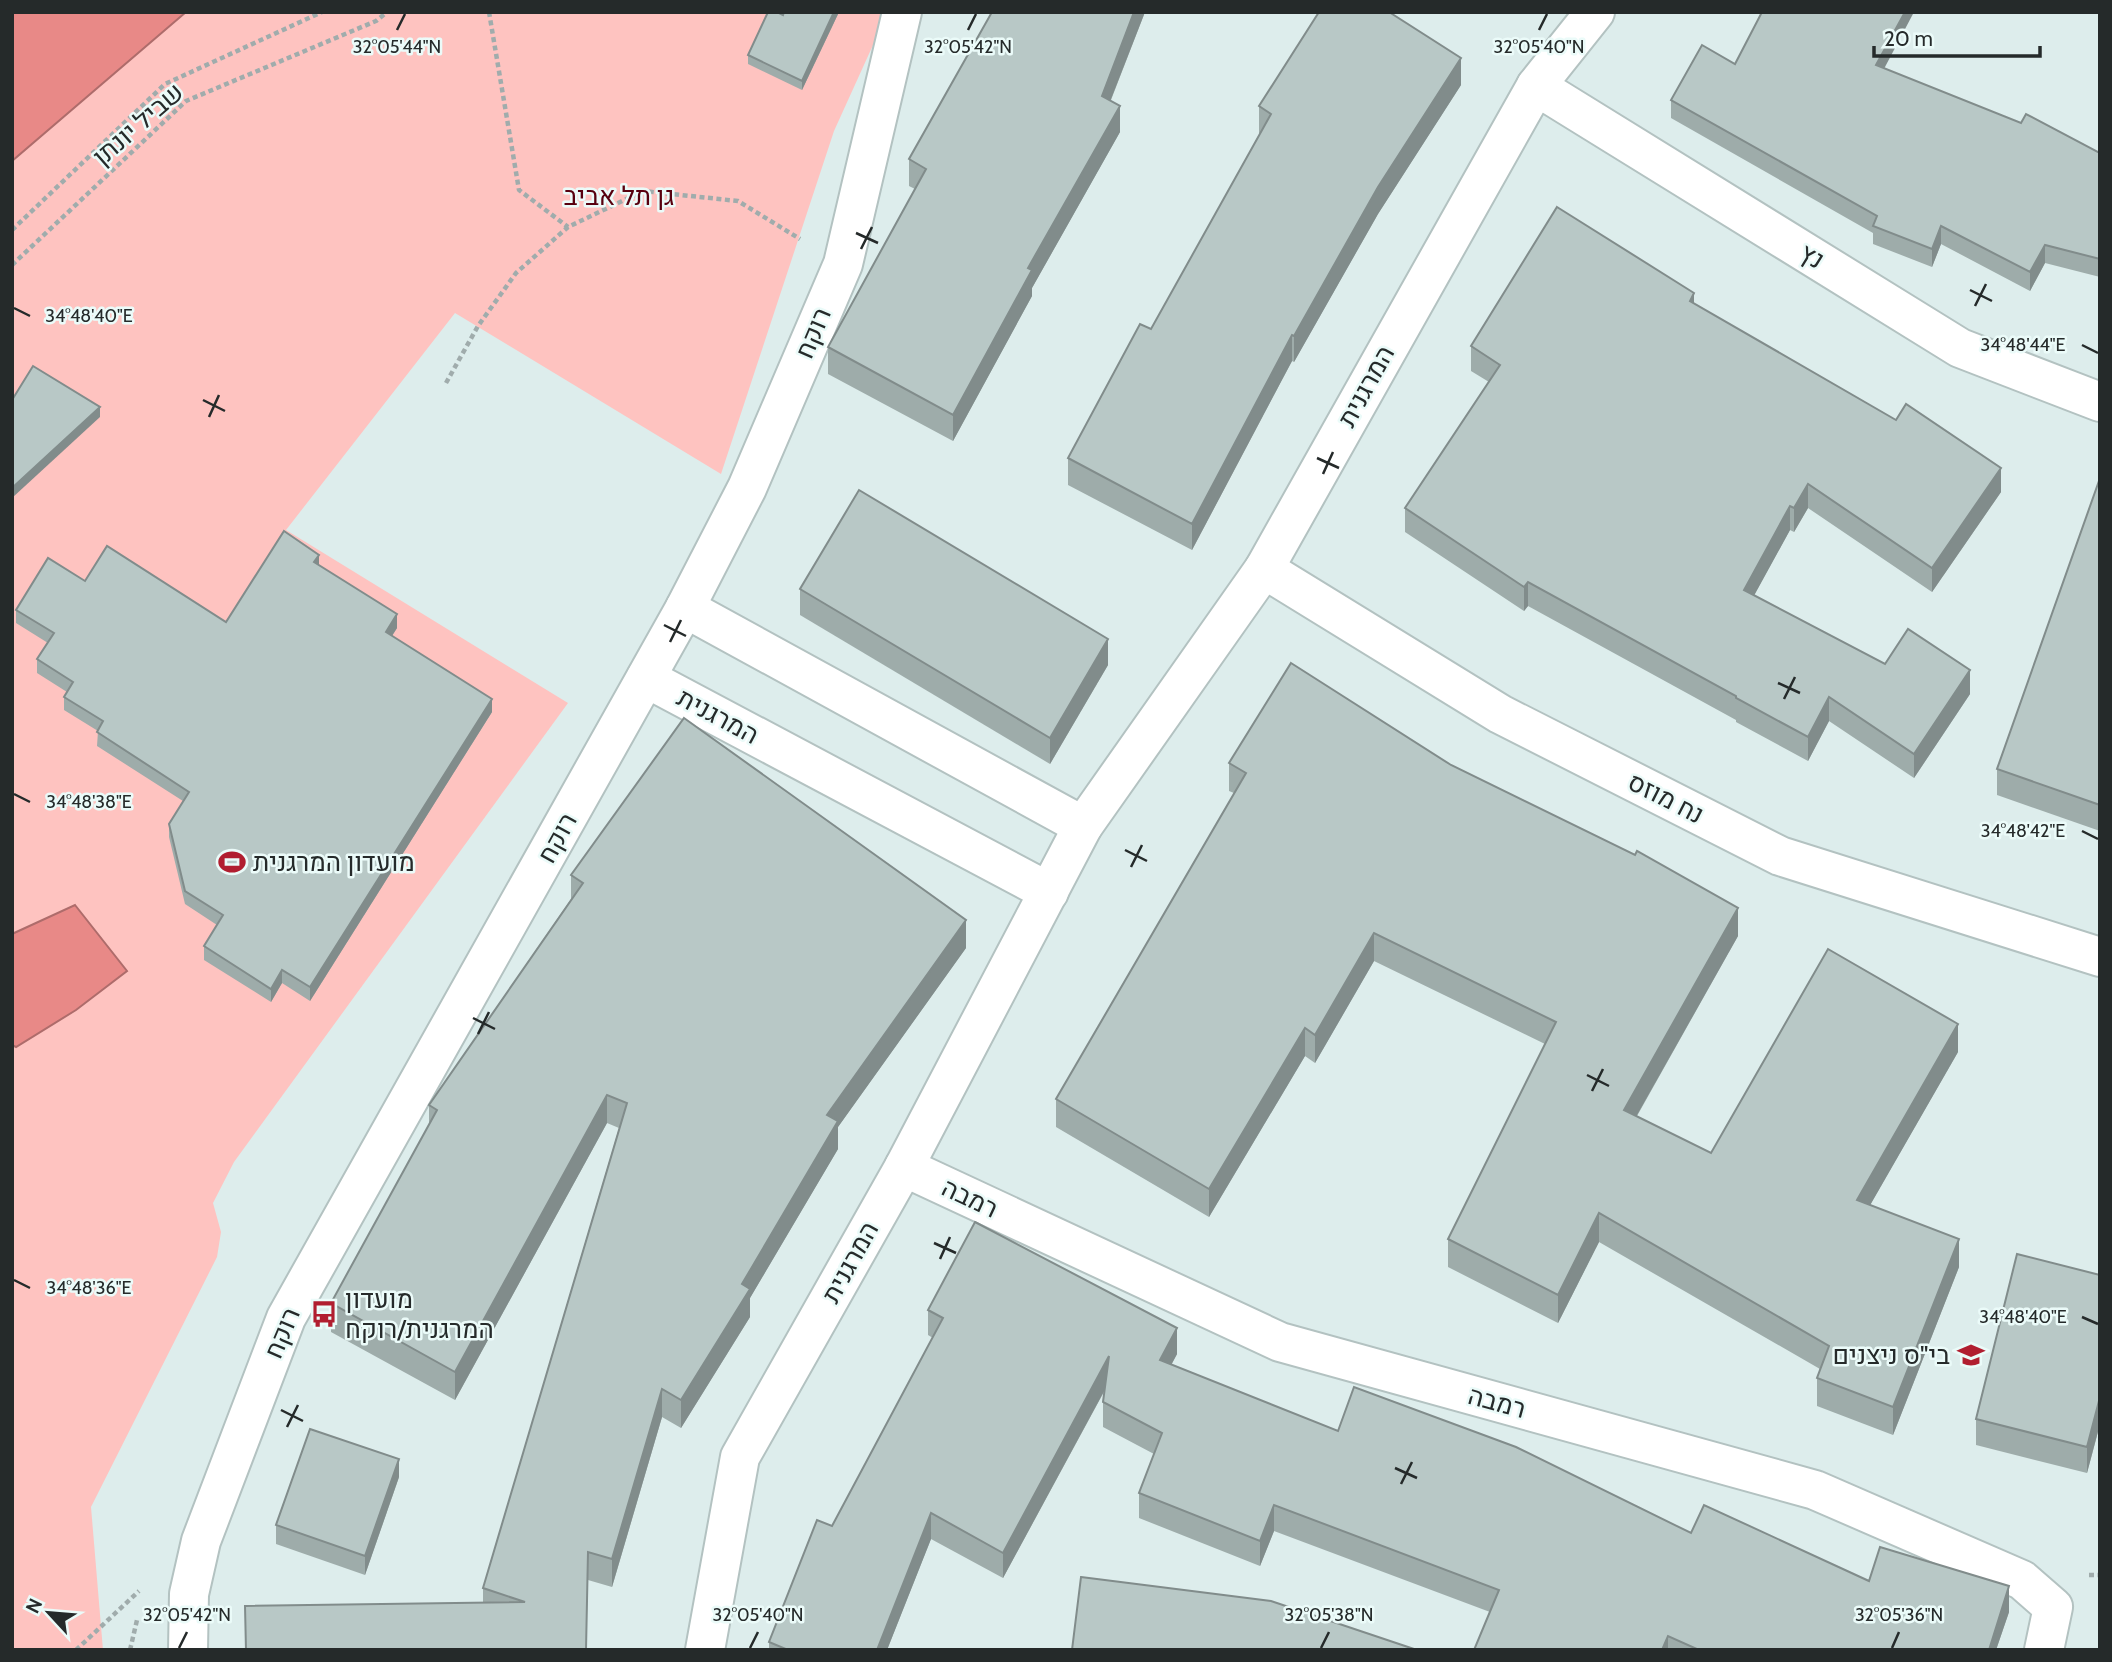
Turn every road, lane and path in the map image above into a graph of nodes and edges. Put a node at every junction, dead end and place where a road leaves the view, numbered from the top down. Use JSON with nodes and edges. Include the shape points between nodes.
{"nodes":[{"id":1,"x":322,"y":12,"type":"edge"},
{"id":2,"x":387,"y":12,"type":"edge"},
{"id":3,"x":489,"y":12,"type":"edge"},
{"id":4,"x":902,"y":12,"type":"edge"},
{"id":5,"x":1595,"y":12,"type":"edge"},
{"id":6,"x":1536,"y":86,"type":"junction"},
{"id":7,"x":568,"y":228,"type":"junction"},
{"id":8,"x":12,"y":230,"type":"edge"},
{"id":9,"x":843,"y":264,"type":"junction"},
{"id":10,"x":12,"y":265,"type":"edge"},
{"id":11,"x":446,"y":383,"type":"dead end"},
{"id":12,"x":2100,"y":402,"type":"edge"},
{"id":13,"x":1264,"y":569,"type":"junction"},
{"id":14,"x":685,"y":608,"type":"junction"},
{"id":15,"x":646,"y":678,"type":"junction"},
{"id":16,"x":1083,"y":826,"type":"junction"},
{"id":17,"x":1049,"y":892,"type":"junction"},
{"id":18,"x":2100,"y":957,"type":"edge"},
{"id":19,"x":904,"y":1167,"type":"junction"},
{"id":20,"x":145,"y":1585,"type":"dead end"},
{"id":21,"x":76,"y":1650,"type":"edge"},
{"id":22,"x":188,"y":1650,"type":"edge"},
{"id":23,"x":705,"y":1650,"type":"edge"},
{"id":24,"x":2044,"y":1650,"type":"edge"}],
"edges":[{"from":1,"to":8,"type":"path","via":[[165,84]]},
{"from":2,"to":10,"type":"path","name":"שביל יונתן","via":[[376,21],[186,101]]},
{"from":3,"to":7,"type":"path","via":[[519,190]]},
{"from":4,"to":9,"type":"street","name":"רוקח"},
{"from":5,"to":6,"type":"street","name":"המרגנית"},
{"from":6,"to":12,"type":"street","name":"נץ","via":[[1960,348]]},
{"from":6,"to":13,"type":"street","name":"המרגנית"},
{"from":7,"to":9,"type":"path","via":[[643,191],[738,201]]},
{"from":7,"to":11,"type":"path","via":[[516,273],[478,326]]},
{"from":9,"to":14,"type":"street","name":"רוקח","via":[[747,488]]},
{"from":13,"to":16,"type":"street","name":"המרגנית"},
{"from":13,"to":18,"type":"street","name":"נח מוזס","via":[[1500,714],[1780,856]]},
{"from":14,"to":15,"type":"street","name":"רוקח"},
{"from":14,"to":16,"type":"street"},
{"from":15,"to":17,"type":"street","name":"המרגנית"},
{"from":15,"to":22,"type":"street","name":"רוקח","via":[[286,1318],[201,1541],[189,1594]]},
{"from":16,"to":17,"type":"street","name":"המרגנית"},
{"from":17,"to":19,"type":"street","name":"המרגנית"},
{"from":19,"to":23,"type":"street","name":"המרגנית","via":[[740,1457]]},
{"from":19,"to":24,"type":"street","name":"רמבה","via":[[1280,1342],[1815,1490],[2022,1580],[2053,1607]]},
{"from":20,"to":21,"type":"path"}]}
